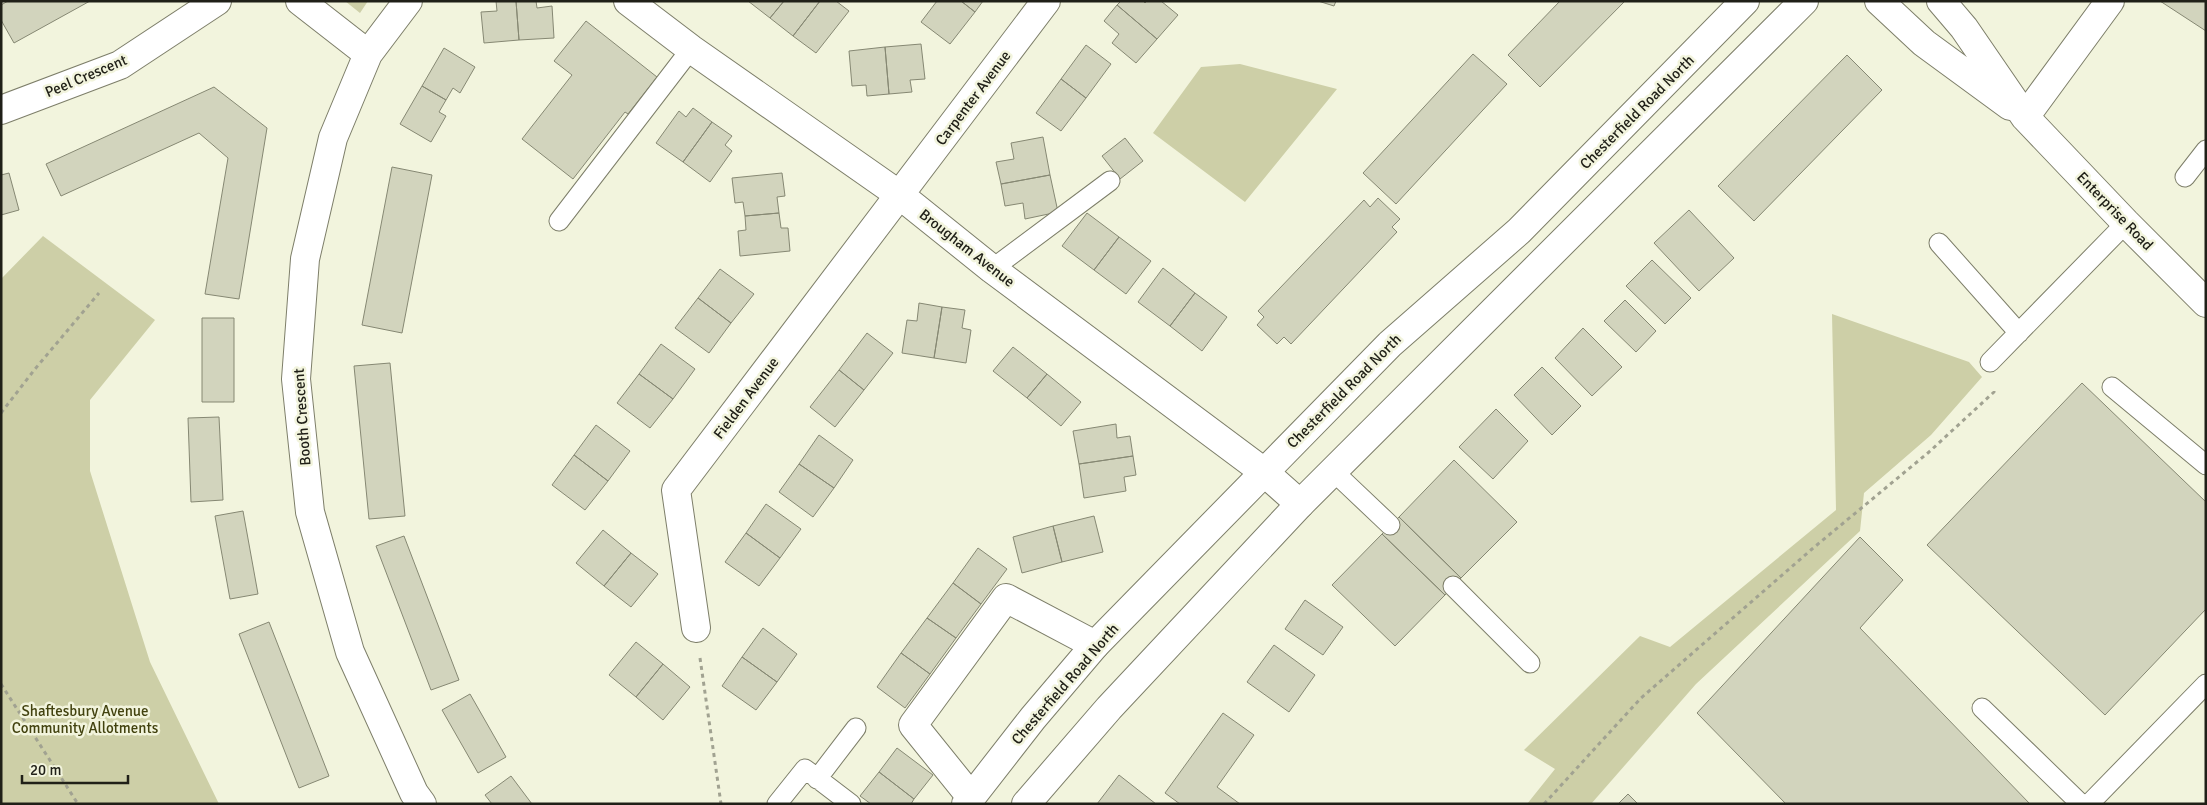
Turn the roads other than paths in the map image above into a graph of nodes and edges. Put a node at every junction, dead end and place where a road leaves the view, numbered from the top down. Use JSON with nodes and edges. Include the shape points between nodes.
{"nodes":[{"id":1,"x":217,"y":1,"type":"edge"},
{"id":2,"x":300,"y":1,"type":"edge"},
{"id":3,"x":408,"y":1,"type":"edge"},
{"id":4,"x":628,"y":1,"type":"edge"},
{"id":5,"x":1046,"y":1,"type":"edge"},
{"id":6,"x":1745,"y":1,"type":"edge"},
{"id":7,"x":1804,"y":1,"type":"edge"},
{"id":8,"x":1879,"y":1,"type":"edge"},
{"id":9,"x":1941,"y":1,"type":"edge"},
{"id":10,"x":2110,"y":1,"type":"edge"},
{"id":11,"x":691,"y":49,"type":"junction"},
{"id":12,"x":368,"y":54,"type":"junction"},
{"id":13,"x":1,"y":110,"type":"edge"},
{"id":14,"x":2025,"y":117,"type":"junction"},
{"id":15,"x":2206,"y":150,"type":"edge"},
{"id":16,"x":2185,"y":177,"type":"dead end"},
{"id":17,"x":1110,"y":181,"type":"dead end"},
{"id":18,"x":900,"y":196,"type":"junction"},
{"id":19,"x":558,"y":221,"type":"dead end"},
{"id":20,"x":2126,"y":223,"type":"junction"},
{"id":21,"x":1939,"y":243,"type":"dead end"},
{"id":22,"x":992,"y":269,"type":"junction"},
{"id":23,"x":2206,"y":303,"type":"edge"},
{"id":24,"x":2019,"y":333,"type":"junction"},
{"id":25,"x":1990,"y":362,"type":"road end"},
{"id":26,"x":2112,"y":388,"type":"dead end"},
{"id":27,"x":2206,"y":465,"type":"edge"},
{"id":28,"x":1333,"y":471,"type":"junction"},
{"id":29,"x":1264,"y":472,"type":"junction"},
{"id":30,"x":1300,"y":504,"type":"junction"},
{"id":31,"x":1390,"y":525,"type":"dead end"},
{"id":32,"x":1453,"y":586,"type":"dead end"},
{"id":33,"x":696,"y":628,"type":"road end"},
{"id":34,"x":1095,"y":645,"type":"junction"},
{"id":35,"x":1530,"y":663,"type":"dead end"},
{"id":36,"x":2206,"y":684,"type":"edge"},
{"id":37,"x":1982,"y":708,"type":"dead end"},
{"id":38,"x":856,"y":728,"type":"dead end"},
{"id":39,"x":817,"y":779,"type":"junction"},
{"id":40,"x":969,"y":800,"type":"edge"},
{"id":41,"x":422,"y":804,"type":"edge"},
{"id":42,"x":777,"y":804,"type":"edge"},
{"id":43,"x":851,"y":804,"type":"edge"},
{"id":44,"x":1026,"y":804,"type":"edge"},
{"id":45,"x":2081,"y":804,"type":"edge"},
{"id":46,"x":2088,"y":804,"type":"edge"}],
"edges":[{"from":1,"to":13,"type":"street","name":"Peel Crescent","via":[[120,65]]},
{"from":2,"to":12,"type":"street"},
{"from":3,"to":12,"type":"street","name":"Booth Crescent"},
{"from":4,"to":11,"type":"street","name":"Brougham Avenue"},
{"from":5,"to":18,"type":"street","name":"Carpenter Avenue"},
{"from":6,"to":29,"type":"street","name":"Chesterfield Road North","via":[[1519,231],[1390,344]]},
{"from":7,"to":28,"type":"street"},
{"from":8,"to":14,"type":"street","name":"Enterprise Road","via":[[1924,43]]},
{"from":9,"to":14,"type":"street","name":"Enterprise Road","via":[[1964,28]]},
{"from":10,"to":14,"type":"street"},
{"from":11,"to":18,"type":"street","name":"Brougham Avenue"},
{"from":11,"to":19,"type":"lane"},
{"from":12,"to":41,"type":"street","name":"Booth Crescent","via":[[333,138],[305,259],[296,379],[310,512],[350,652],[414,794]]},
{"from":14,"to":20,"type":"street","name":"Enterprise Road"},
{"from":15,"to":16,"type":"lane"},
{"from":17,"to":22,"type":"lane"},
{"from":18,"to":22,"type":"street","name":"Brougham Avenue"},
{"from":18,"to":33,"type":"street","name":"Fielden Avenue","via":[[676,490]]},
{"from":20,"to":23,"type":"street","name":"Enterprise Road"},
{"from":20,"to":24,"type":"lane"},
{"from":21,"to":24,"type":"lane"},
{"from":22,"to":29,"type":"street","name":"Brougham Avenue"},
{"from":24,"to":25,"type":"lane"},
{"from":26,"to":27,"type":"lane"},
{"from":28,"to":30,"type":"street"},
{"from":28,"to":31,"type":"lane"},
{"from":29,"to":30,"type":"street","name":"Brougham Avenue"},
{"from":29,"to":34,"type":"street","name":"Chesterfield Road North"},
{"from":30,"to":44,"type":"street","via":[[1109,708]]},
{"from":32,"to":35,"type":"lane"},
{"from":34,"to":40,"type":"street","name":"Chesterfield Road North"},
{"from":34,"to":40,"type":"street","via":[[1006,598],[913,725]]},
{"from":36,"to":46,"type":"lane"},
{"from":37,"to":45,"type":"lane"},
{"from":38,"to":39,"type":"lane"},
{"from":39,"to":42,"type":"lane","via":[[804,770]]},
{"from":39,"to":43,"type":"lane"}]}
